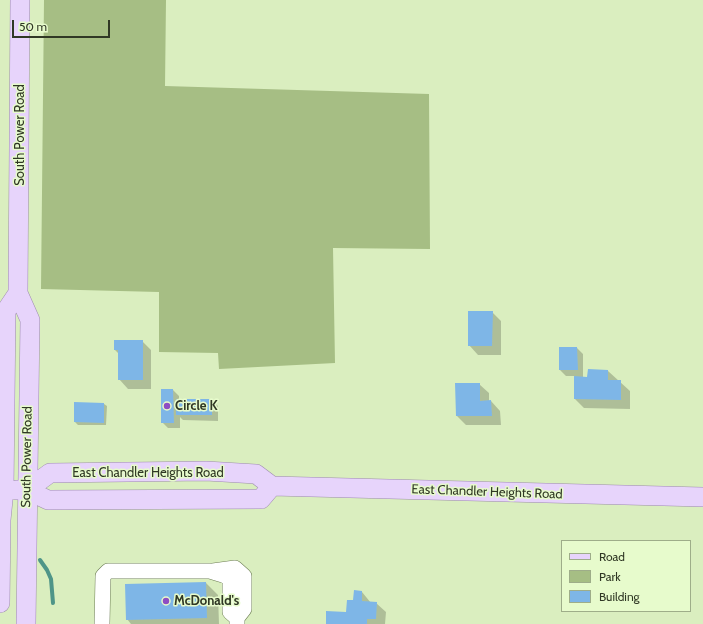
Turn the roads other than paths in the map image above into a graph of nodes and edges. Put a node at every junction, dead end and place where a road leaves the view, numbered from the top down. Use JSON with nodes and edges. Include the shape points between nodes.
{"nodes":[{"id":1,"x":20,"y":0,"type":"edge"},
{"id":2,"x":18,"y":293,"type":"junction"},
{"id":3,"x":272,"y":486,"type":"junction"},
{"id":4,"x":2,"y":490,"type":"edge"},
{"id":5,"x":27,"y":490,"type":"junction"},
{"id":6,"x":703,"y":498,"type":"edge"},
{"id":7,"x":0,"y":603,"type":"edge"},
{"id":8,"x":237,"y":621,"type":"edge"},
{"id":9,"x":26,"y":624,"type":"edge"},
{"id":10,"x":102,"y":624,"type":"edge"}],
"edges":[{"from":1,"to":2,"type":"main road","name":"South Power Road"},
{"from":2,"to":4,"type":"main road","name":"South Power Road","via":[[6,311]]},
{"from":2,"to":5,"type":"main road","name":"South Power Road","via":[[30,320]]},
{"from":3,"to":5,"type":"main road","name":"East Chandler Heights Road","via":[[261,499],[48,500]]},
{"from":3,"to":5,"type":"main road","name":"East Chandler Heights Road","via":[[256,474],[50,472]]},
{"from":3,"to":6,"type":"main road","name":"East Chandler Heights Road"},
{"from":4,"to":5,"type":"main road","name":"East Chandler Heights Road"},
{"from":4,"to":7,"type":"main road","name":"South Power Road"},
{"from":5,"to":9,"type":"main road","name":"South Power Road"},
{"from":8,"to":10,"type":"lane","via":[[230,612],[230,578],[210,571],[108,571],[103,576]]}]}
